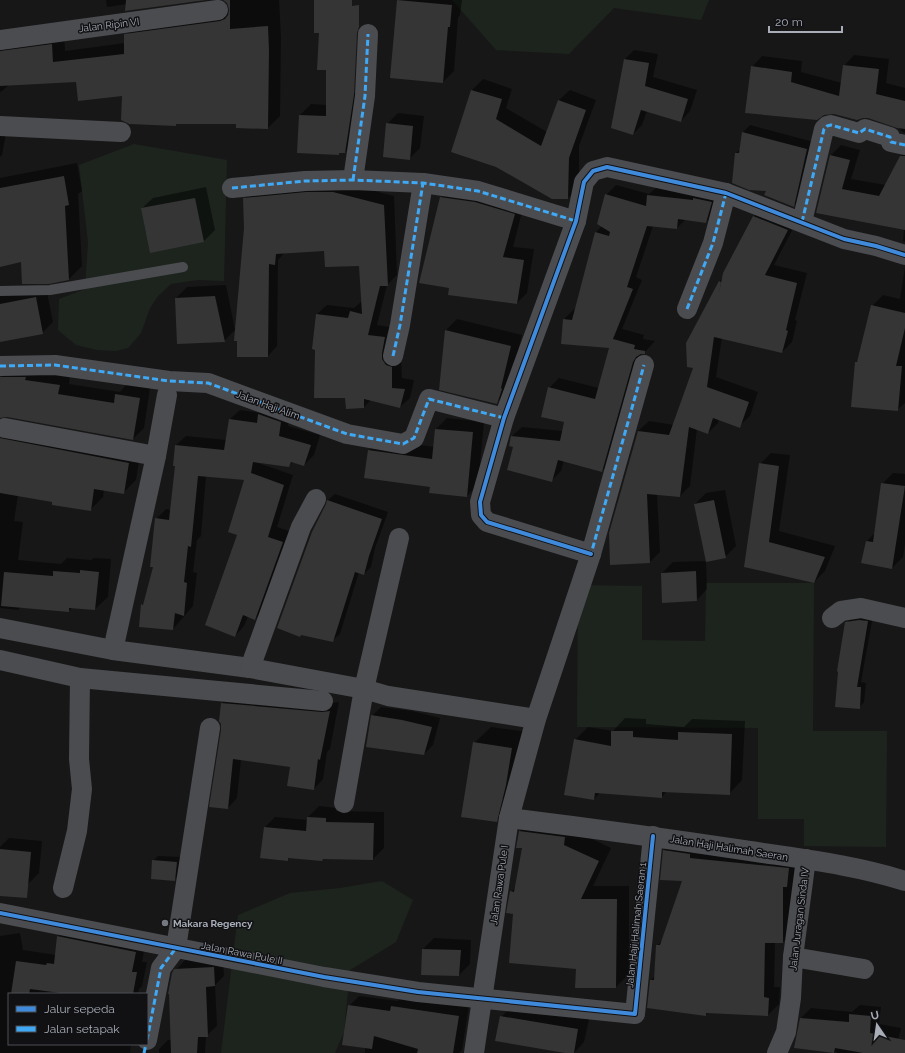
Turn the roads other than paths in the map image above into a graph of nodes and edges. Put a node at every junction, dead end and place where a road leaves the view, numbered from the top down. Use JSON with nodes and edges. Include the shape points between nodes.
{"nodes":[{"id":1,"x":218,"y":10,"type":"dead end"},
{"id":2,"x":368,"y":34,"type":"dead end"},
{"id":3,"x":0,"y":40,"type":"edge"},
{"id":4,"x":0,"y":126,"type":"edge"},
{"id":5,"x":121,"y":132,"type":"dead end"},
{"id":6,"x":905,"y":145,"type":"edge"},
{"id":7,"x":354,"y":180,"type":"junction"},
{"id":8,"x":423,"y":183,"type":"junction"},
{"id":9,"x":232,"y":188,"type":"dead end"},
{"id":10,"x":726,"y":193,"type":"junction"},
{"id":11,"x":576,"y":221,"type":"junction"},
{"id":12,"x":802,"y":222,"type":"junction"},
{"id":13,"x":905,"y":254,"type":"edge"},
{"id":14,"x":183,"y":267,"type":"dead end"},
{"id":15,"x":0,"y":291,"type":"edge"},
{"id":16,"x":687,"y":309,"type":"dead end"},
{"id":17,"x":393,"y":356,"type":"dead end"},
{"id":18,"x":644,"y":365,"type":"dead end"},
{"id":19,"x":0,"y":366,"type":"edge"},
{"id":20,"x":168,"y":395,"type":"dead end"},
{"id":21,"x":504,"y":418,"type":"junction"},
{"id":22,"x":5,"y":428,"type":"dead end"},
{"id":23,"x":156,"y":456,"type":"junction"},
{"id":24,"x":316,"y":499,"type":"dead end"},
{"id":25,"x":399,"y":538,"type":"dead end"},
{"id":26,"x":591,"y":554,"type":"junction"},
{"id":27,"x":832,"y":618,"type":"dead end"},
{"id":28,"x":905,"y":618,"type":"edge"},
{"id":29,"x":0,"y":628,"type":"edge"},
{"id":30,"x":113,"y":650,"type":"junction"},
{"id":31,"x":0,"y":660,"type":"edge"},
{"id":32,"x":250,"y":668,"type":"junction"},
{"id":33,"x":80,"y":678,"type":"junction"},
{"id":34,"x":364,"y":689,"type":"junction"},
{"id":35,"x":323,"y":700,"type":"dead end"},
{"id":36,"x":536,"y":718,"type":"junction"},
{"id":37,"x":210,"y":728,"type":"dead end"},
{"id":38,"x":344,"y":803,"type":"dead end"},
{"id":39,"x":509,"y":818,"type":"junction"},
{"id":40,"x":653,"y":836,"type":"junction"},
{"id":41,"x":806,"y":859,"type":"junction"},
{"id":42,"x":905,"y":881,"type":"edge"},
{"id":43,"x":63,"y":888,"type":"dead end"},
{"id":44,"x":0,"y":913,"type":"edge"},
{"id":45,"x":176,"y":948,"type":"junction"},
{"id":46,"x":793,"y":957,"type":"junction"},
{"id":47,"x":864,"y":969,"type":"dead end"},
{"id":48,"x":483,"y":998,"type":"junction"},
{"id":49,"x":635,"y":1014,"type":"joint"},
{"id":50,"x":148,"y":1035,"type":"edge"},
{"id":51,"x":474,"y":1053,"type":"edge"},
{"id":52,"x":777,"y":1053,"type":"edge"}],
"edges":[{"from":1,"to":3,"type":"street","name":"Jalan Ripin VI"},
{"from":2,"to":7,"type":"street","via":[[365,96]]},
{"from":4,"to":5,"type":"street"},
{"from":6,"to":12,"type":"street","via":[[891,142],[890,137],[865,129],[859,133],[827,126],[824,129]]},
{"from":7,"to":8,"type":"street"},
{"from":7,"to":9,"type":"street","via":[[305,181]]},
{"from":8,"to":11,"type":"street","via":[[478,191]]},
{"from":8,"to":17,"type":"street"},
{"from":10,"to":11,"type":"street","via":[[607,167],[593,171],[584,182]]},
{"from":10,"to":12,"type":"street"},
{"from":10,"to":16,"type":"street","via":[[713,243]]},
{"from":11,"to":21,"type":"street"},
{"from":12,"to":13,"type":"street","via":[[844,239]]},
{"from":14,"to":15,"type":"lane","via":[[50,290]]},
{"from":18,"to":26,"type":"street","name":"Jalan Rawa Pule I"},
{"from":19,"to":21,"type":"street","name":"Jalan Haji Alim","via":[[55,365],[169,381],[208,382],[347,434],[403,444],[414,438],[429,399]]},
{"from":20,"to":23,"type":"street"},
{"from":21,"to":26,"type":"street","via":[[480,502],[481,515],[487,522]]},
{"from":22,"to":23,"type":"street"},
{"from":23,"to":30,"type":"street"},
{"from":24,"to":32,"type":"street","via":[[301,527]]},
{"from":25,"to":34,"type":"street"},
{"from":26,"to":36,"type":"street","name":"Jalan Rawa Pule I"},
{"from":27,"to":28,"type":"street","via":[[841,611],[861,608]]},
{"from":29,"to":30,"type":"street"},
{"from":30,"to":32,"type":"street"},
{"from":31,"to":33,"type":"street"},
{"from":32,"to":34,"type":"street"},
{"from":33,"to":35,"type":"street"},
{"from":33,"to":43,"type":"street","via":[[79,759],[82,789],[77,831]]},
{"from":34,"to":36,"type":"street","via":[[388,696]]},
{"from":34,"to":38,"type":"street"},
{"from":36,"to":39,"type":"street","name":"Jalan Rawa Pule I"},
{"from":37,"to":45,"type":"street"},
{"from":39,"to":40,"type":"street","name":"Jalan Haji Halimah Saeran"},
{"from":39,"to":48,"type":"street","name":"Jalan Rawa Pule I"},
{"from":40,"to":41,"type":"street","name":"Jalan Haji Halimah Saeran"},
{"from":40,"to":49,"type":"street","name":"Jalan Haji Halimah Saeran 1"},
{"from":41,"to":42,"type":"street","name":"Jalan Juragan Sinda IV","via":[[879,873]]},
{"from":41,"to":46,"type":"street","name":"Jalan Juragan Sinda IV"},
{"from":44,"to":45,"type":"street","name":"Jalan Rawa Pule II"},
{"from":45,"to":48,"type":"street","name":"Jalan Rawa Pule II","via":[[324,977],[418,992]]},
{"from":45,"to":50,"type":"street","via":[[162,968]]},
{"from":46,"to":47,"type":"street"},
{"from":46,"to":52,"type":"street","name":"Jalan Juragan Sinda IV","via":[[786,1032]]},
{"from":48,"to":49,"type":"street","name":"Jalan Rawa Pule II"},
{"from":48,"to":51,"type":"street","name":"Jalan Rawa Pule I"}]}
